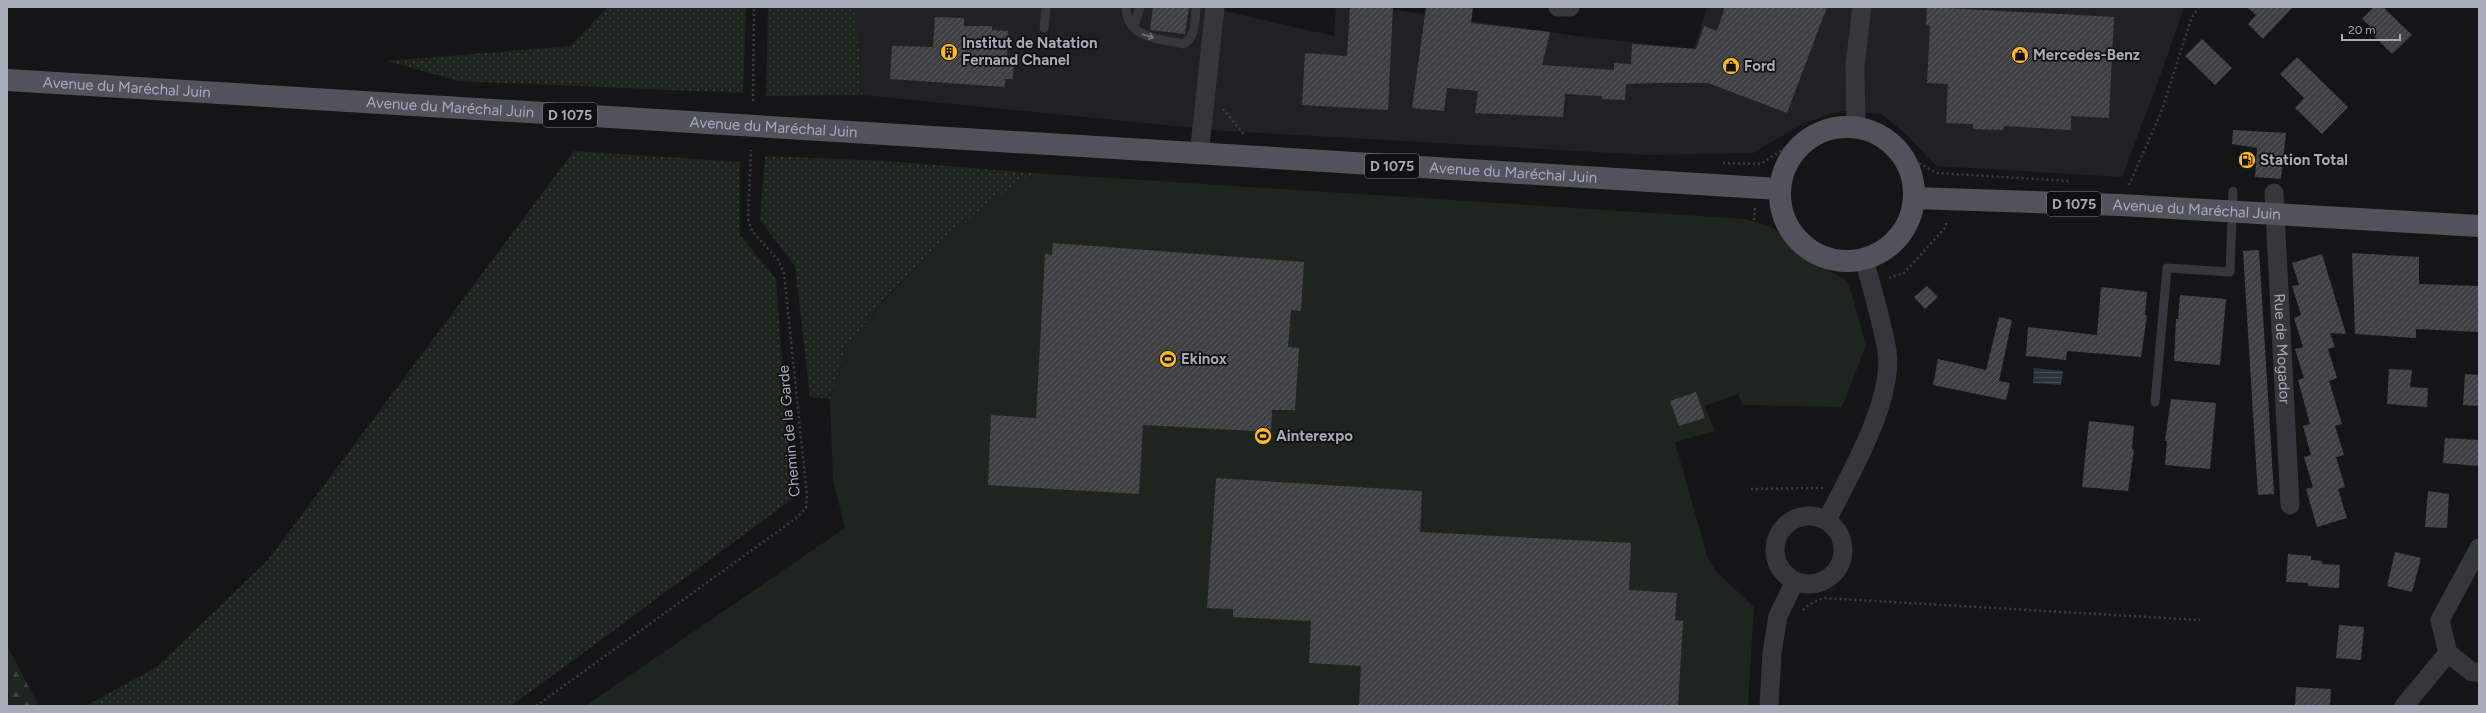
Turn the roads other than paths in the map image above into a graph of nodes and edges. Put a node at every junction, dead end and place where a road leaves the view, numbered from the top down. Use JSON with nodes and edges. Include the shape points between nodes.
{"nodes":[{"id":1,"x":1046,"y":7,"type":"edge"},
{"id":2,"x":1126,"y":7,"type":"edge"},
{"id":3,"x":1140,"y":7,"type":"edge"},
{"id":4,"x":1196,"y":7,"type":"edge"},
{"id":5,"x":1215,"y":7,"type":"edge"},
{"id":6,"x":1558,"y":7,"type":"edge"},
{"id":7,"x":1570,"y":7,"type":"edge"},
{"id":8,"x":1862,"y":7,"type":"edge"},
{"id":9,"x":1134,"y":26,"type":"junction"},
{"id":10,"x":1044,"y":28,"type":"dead end"},
{"id":11,"x":7,"y":80,"type":"edge"},
{"id":12,"x":1856,"y":127,"type":"junction"},
{"id":13,"x":1199,"y":155,"type":"junction"},
{"id":14,"x":1779,"y":189,"type":"junction"},
{"id":15,"x":1914,"y":198,"type":"junction"},
{"id":16,"x":2233,"y":201,"type":"junction"},
{"id":17,"x":2274,"y":203,"type":"junction"},
{"id":18,"x":2479,"y":226,"type":"edge"},
{"id":19,"x":1864,"y":259,"type":"junction"},
{"id":20,"x":2155,"y":402,"type":"dead end"},
{"id":21,"x":2290,"y":505,"type":"dead end"},
{"id":22,"x":1827,"y":520,"type":"junction"},
{"id":23,"x":2479,"y":548,"type":"edge"},
{"id":24,"x":1795,"y":582,"type":"junction"},
{"id":25,"x":2448,"y":653,"type":"junction"},
{"id":26,"x":2479,"y":672,"type":"edge"},
{"id":27,"x":1769,"y":706,"type":"edge"},
{"id":28,"x":2404,"y":706,"type":"edge"}],
"edges":[{"from":1,"to":10,"type":"lane"},
{"from":2,"to":9,"type":"lane"},
{"from":3,"to":9,"type":"lane"},
{"from":9,"to":4,"type":"lane","one_way":true,"via":[[1146,37],[1183,44],[1188,42],[1192,34]]},
{"from":5,"to":13,"type":"street"},
{"from":6,"to":7,"type":"street"},
{"from":8,"to":12,"type":"street","via":[[1855,65]]},
{"from":11,"to":13,"type":"main road","name":"Avenue du Maréchal Juin","number":"D 1075"},
{"from":12,"to":14,"type":"main road","via":[[1834,128],[1813,135],[1796,149],[1784,168]]},
{"from":12,"to":15,"type":"main road","via":[[1877,134],[1899,151],[1910,170]]},
{"from":13,"to":14,"type":"main road","name":"Avenue du Maréchal Juin","number":"D 1075"},
{"from":14,"to":19,"type":"main road","via":[[1781,211],[1790,232],[1806,248],[1826,258],[1848,262]]},
{"from":15,"to":16,"type":"main road","name":"Avenue du Maréchal Juin","number":"D 1075","via":[[2120,205]]},
{"from":15,"to":19,"type":"main road","via":[[1903,232],[1878,254]]},
{"from":16,"to":17,"type":"main road","name":"Avenue du Maréchal Juin","number":"D 1075"},
{"from":16,"to":20,"type":"lane","via":[[2230,272],[2167,268]]},
{"from":17,"to":18,"type":"main road","name":"Avenue du Maréchal Juin","number":"D 1075"},
{"from":17,"to":21,"type":"street","name":"Rue de Mogador"},
{"from":19,"to":22,"type":"street","via":[[1887,352],[1885,382],[1872,427]]},
{"from":22,"to":24,"type":"street","via":[[1842,538],[1844,550],[1841,562],[1835,573],[1826,579],[1806,584]]},
{"from":22,"to":24,"type":"street","via":[[1818,516],[1798,517],[1781,529],[1774,548],[1776,559],[1780,568]]},
{"from":23,"to":25,"type":"street","via":[[2440,620]]},
{"from":24,"to":27,"type":"street","via":[[1780,611],[1772,653]]},
{"from":25,"to":26,"type":"street","via":[[2472,672]]},
{"from":25,"to":28,"type":"street"}]}
